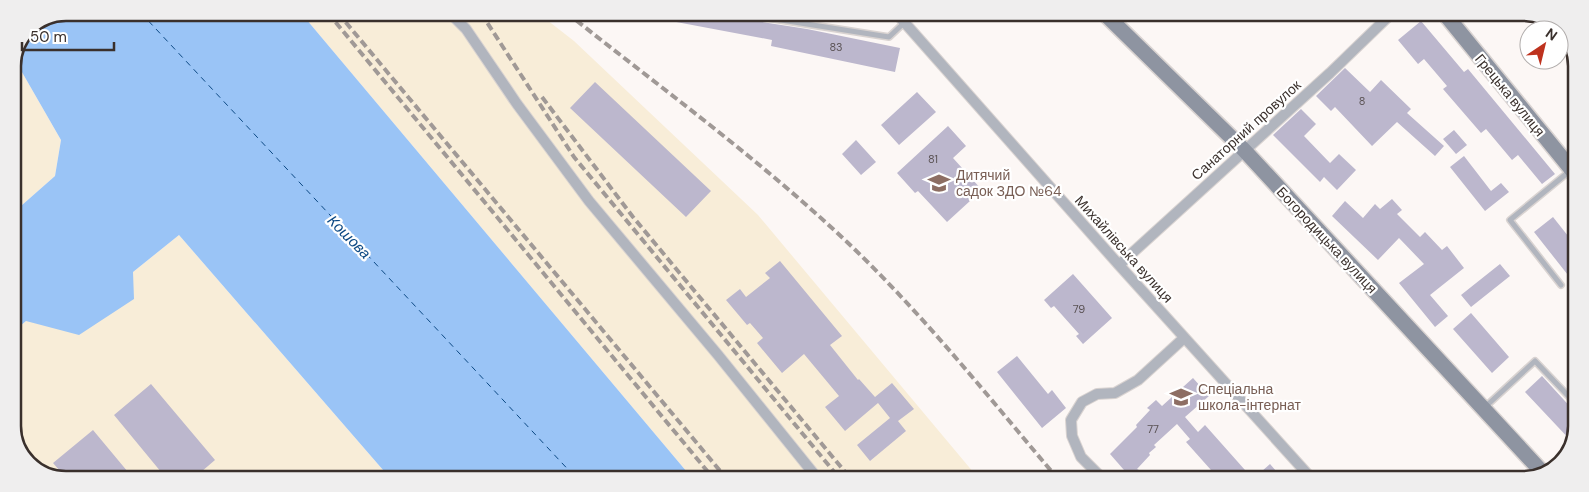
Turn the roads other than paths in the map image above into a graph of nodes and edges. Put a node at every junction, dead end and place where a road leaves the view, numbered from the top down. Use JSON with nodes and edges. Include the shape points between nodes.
{"nodes":[{"id":1,"x":458,"y":21,"type":"edge"},
{"id":2,"x":789,"y":21,"type":"edge"},
{"id":3,"x":1112,"y":21,"type":"edge"},
{"id":4,"x":1384,"y":21,"type":"edge"},
{"id":5,"x":1451,"y":21,"type":"edge"},
{"id":6,"x":905,"y":22,"type":"joint"},
{"id":7,"x":1244,"y":150,"type":"junction"},
{"id":8,"x":1568,"y":165,"type":"edge"},
{"id":9,"x":1568,"y":176,"type":"edge"},
{"id":10,"x":1119,"y":265,"type":"junction"},
{"id":11,"x":1561,"y":285,"type":"dead end"},
{"id":12,"x":1184,"y":338,"type":"junction"},
{"id":13,"x":1568,"y":396,"type":"edge"},
{"id":14,"x":1484,"y":409,"type":"junction"},
{"id":15,"x":1538,"y":468,"type":"edge"},
{"id":16,"x":812,"y":471,"type":"edge"},
{"id":17,"x":1095,"y":471,"type":"edge"},
{"id":18,"x":1305,"y":471,"type":"edge"}],
"edges":[{"from":1,"to":16,"type":"street","via":[[589,201]]},
{"from":2,"to":6,"type":"lane","via":[[889,36]]},
{"from":3,"to":7,"type":"street","name":"Богородицька вулиця"},
{"from":4,"to":7,"type":"street","name":"Санаторний провулок"},
{"from":5,"to":8,"type":"street","name":"Грецька вулиця"},
{"from":6,"to":10,"type":"street","name":"Михайлівська вулиця"},
{"from":7,"to":10,"type":"street","name":"Санаторний провулок"},
{"from":7,"to":14,"type":"street","name":"Богородицька вулиця"},
{"from":9,"to":11,"type":"lane","via":[[1510,220]]},
{"from":10,"to":12,"type":"street","name":"Михайлівська вулиця"},
{"from":12,"to":17,"type":"street","via":[[1138,380],[1115,392],[1097,394],[1082,402],[1071,420],[1072,436],[1081,457]]},
{"from":12,"to":18,"type":"street","name":"Михайлівська вулиця"},
{"from":13,"to":14,"type":"lane","via":[[1535,361]]},
{"from":14,"to":15,"type":"street","name":"Богородицька вулиця"}]}
